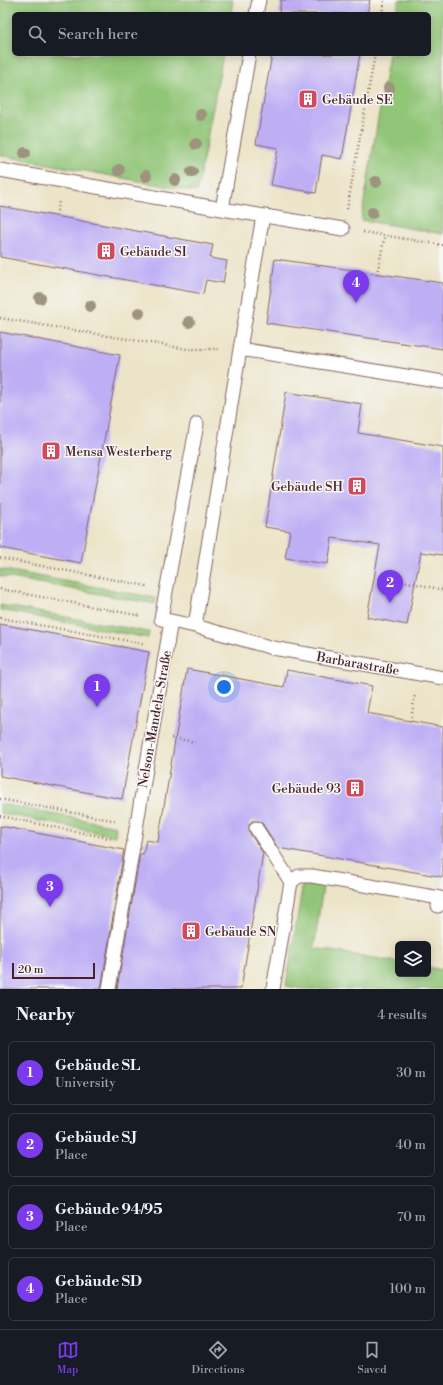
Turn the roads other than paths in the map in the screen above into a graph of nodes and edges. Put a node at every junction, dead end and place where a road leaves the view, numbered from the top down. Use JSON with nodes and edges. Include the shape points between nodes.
{"nodes":[{"id":1,"x":259,"y":0,"type":"edge"},
{"id":2,"x":256,"y":12,"type":"edge"},
{"id":3,"x":249,"y":56,"type":"edge"},
{"id":4,"x":0,"y":170,"type":"edge"},
{"id":5,"x":222,"y":209,"type":"junction"},
{"id":6,"x":263,"y":216,"type":"junction"},
{"id":7,"x":343,"y":229,"type":"road end"},
{"id":8,"x":240,"y":349,"type":"junction"},
{"id":9,"x":443,"y":382,"type":"edge"},
{"id":10,"x":197,"y":424,"type":"dead end"},
{"id":11,"x":166,"y":620,"type":"junction"},
{"id":12,"x":195,"y":626,"type":"junction"},
{"id":13,"x":443,"y":678,"type":"edge"},
{"id":14,"x":256,"y":828,"type":"dead end"},
{"id":15,"x":291,"y":882,"type":"junction"},
{"id":16,"x":440,"y":901,"type":"edge"},
{"id":17,"x":109,"y":989,"type":"edge"},
{"id":18,"x":273,"y":989,"type":"edge"}],
"edges":[{"from":1,"to":2,"type":"lane"},
{"from":3,"to":5,"type":"lane"},
{"from":4,"to":5,"type":"lane"},
{"from":5,"to":6,"type":"lane"},
{"from":6,"to":7,"type":"lane"},
{"from":6,"to":8,"type":"lane"},
{"from":8,"to":9,"type":"lane"},
{"from":8,"to":12,"type":"lane"},
{"from":10,"to":11,"type":"lane","name":"Nelson-Mandela-Straße","via":[[166,589]]},
{"from":11,"to":12,"type":"lane","name":"Barbarastraße"},
{"from":11,"to":17,"type":"lane","name":"Nelson-Mandela-Straße"},
{"from":12,"to":13,"type":"lane","name":"Barbarastraße","via":[[273,648]]},
{"from":14,"to":15,"type":"lane"},
{"from":15,"to":16,"type":"lane","via":[[299,876],[312,876]]},
{"from":15,"to":18,"type":"lane"}]}
